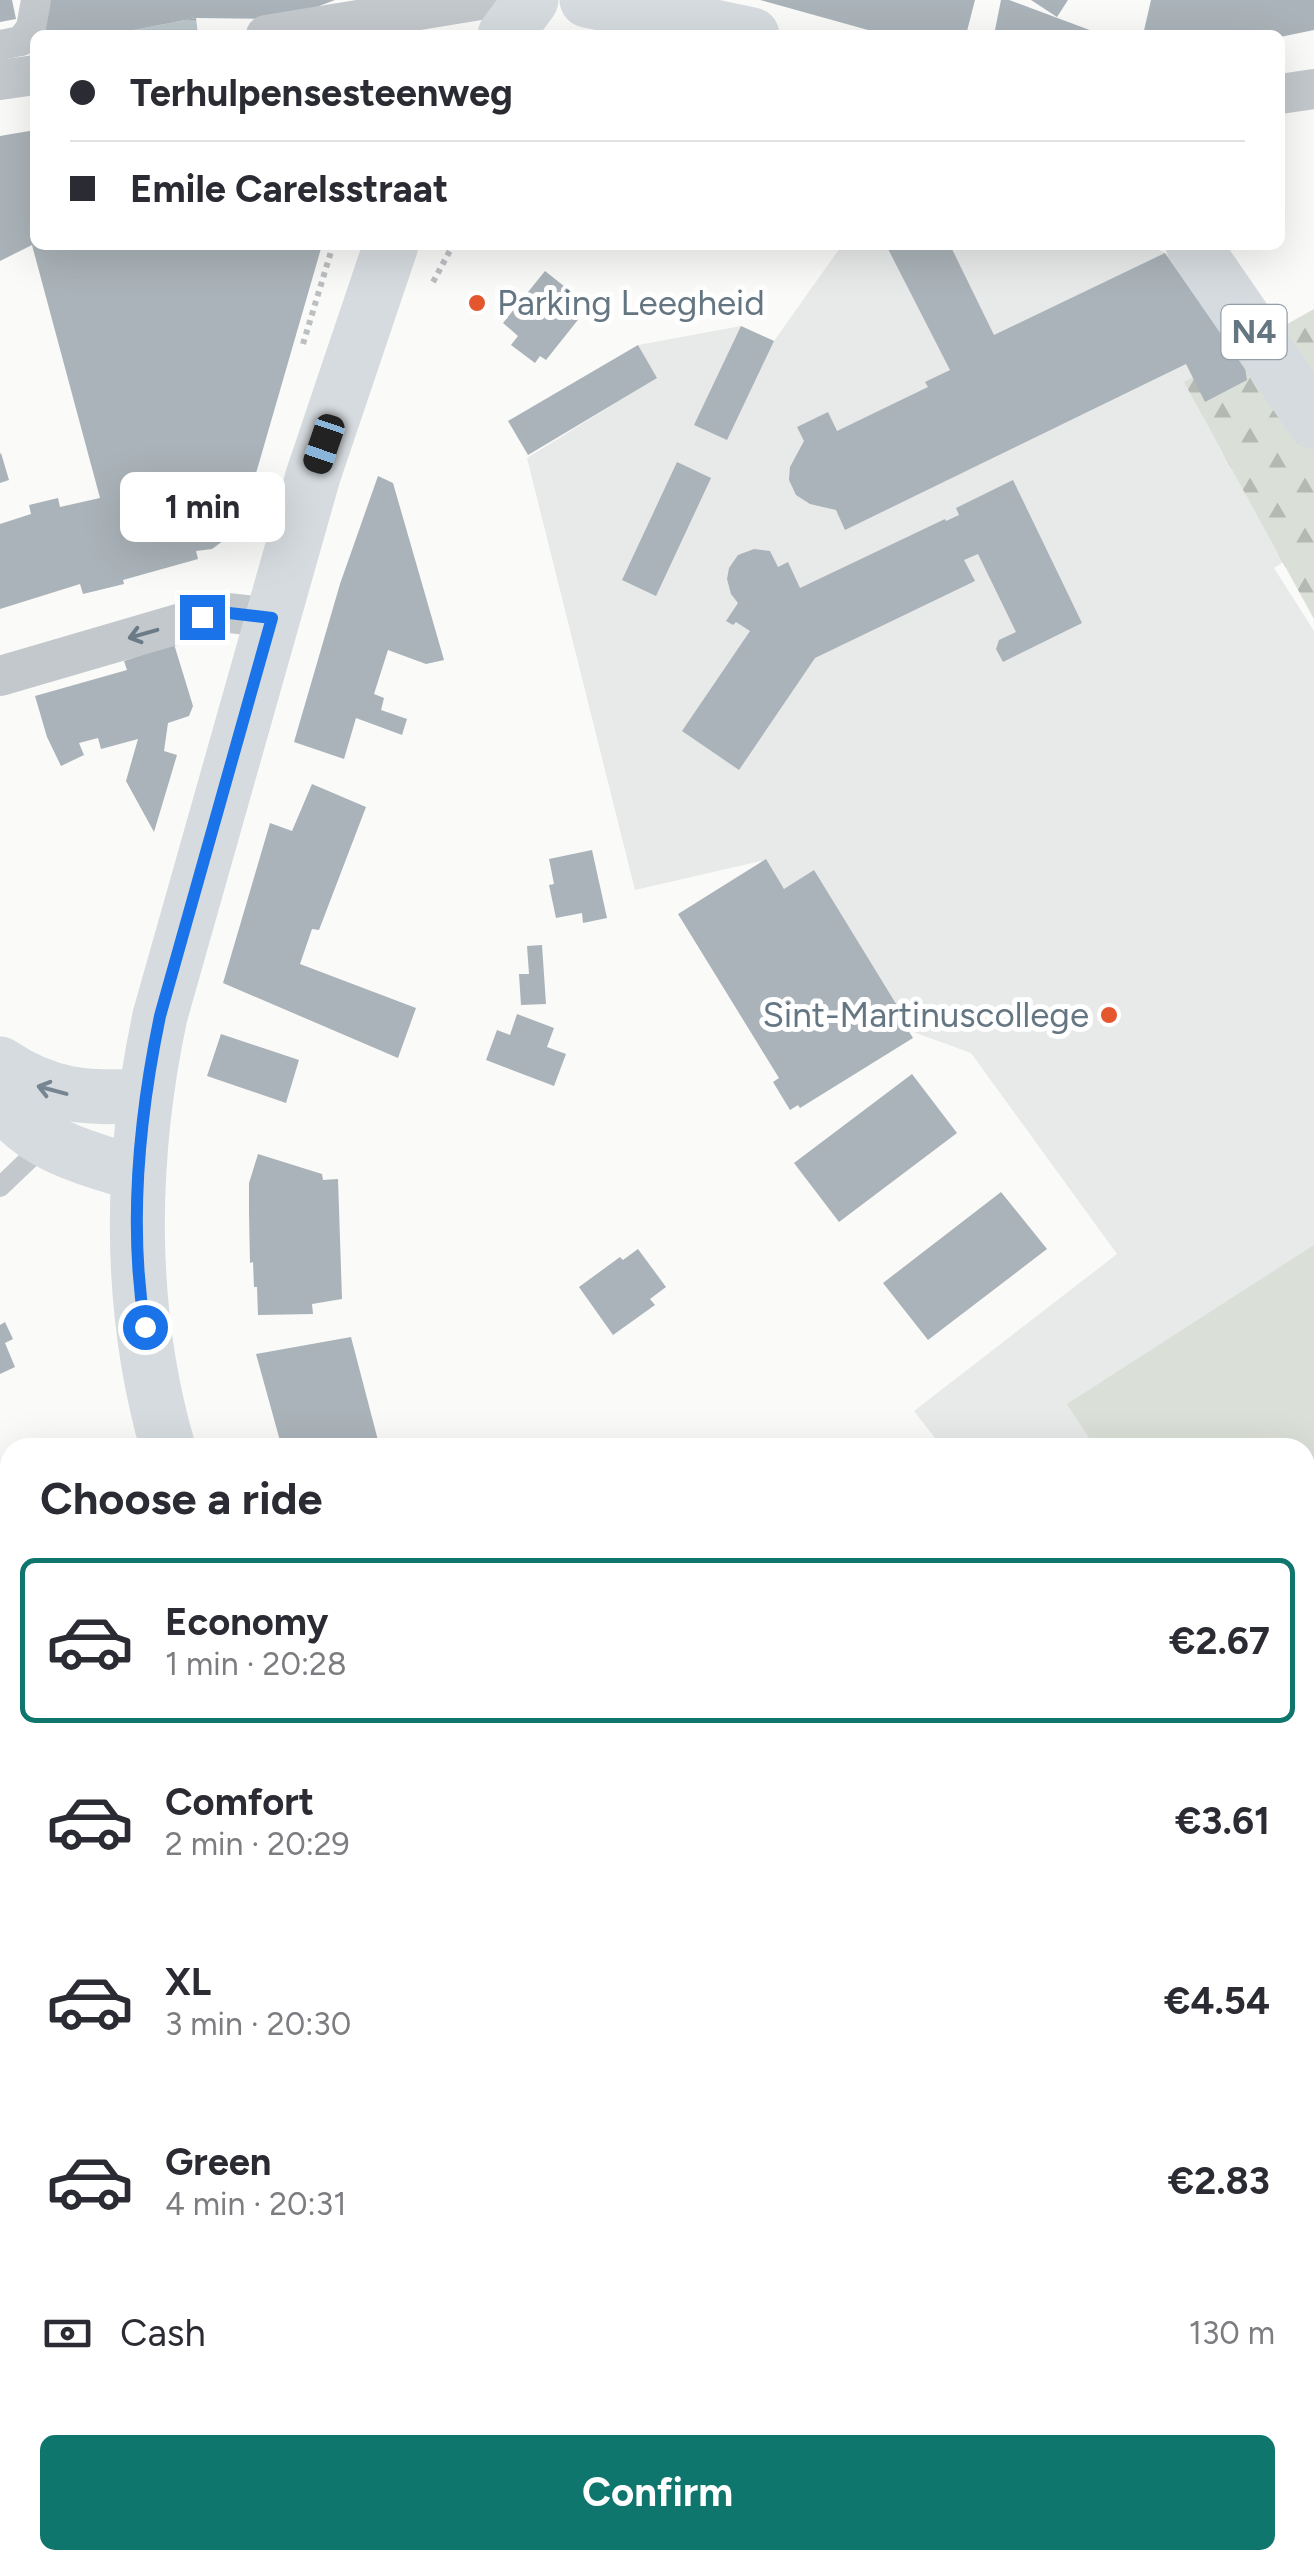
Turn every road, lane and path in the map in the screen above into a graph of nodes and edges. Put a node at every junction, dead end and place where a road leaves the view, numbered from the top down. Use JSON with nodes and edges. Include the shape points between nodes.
{"nodes":[{"id":1,"x":36,"y":0,"type":"edge"},
{"id":2,"x":480,"y":0,"type":"edge"},
{"id":3,"x":532,"y":0,"type":"edge"},
{"id":4,"x":587,"y":0,"type":"edge"},
{"id":5,"x":295,"y":30,"type":"edge"},
{"id":6,"x":509,"y":30,"type":"edge"},
{"id":7,"x":728,"y":30,"type":"edge"},
{"id":8,"x":0,"y":45,"type":"edge"},
{"id":9,"x":30,"y":76,"type":"edge"},
{"id":10,"x":0,"y":80,"type":"edge"},
{"id":11,"x":1314,"y":89,"type":"edge"},
{"id":12,"x":1285,"y":93,"type":"edge"},
{"id":13,"x":389,"y":250,"type":"edge"},
{"id":14,"x":1195,"y":250,"type":"edge"},
{"id":15,"x":1314,"y":421,"type":"edge"},
{"id":16,"x":272,"y":618,"type":"junction"},
{"id":17,"x":0,"y":676,"type":"edge"},
{"id":18,"x":0,"y":1064,"type":"edge"},
{"id":19,"x":145,"y":1096,"type":"junction"},
{"id":20,"x":0,"y":1099,"type":"edge"},
{"id":21,"x":47,"y":1143,"type":"junction"},
{"id":22,"x":138,"y":1174,"type":"junction"},
{"id":23,"x":0,"y":1187,"type":"edge"},
{"id":24,"x":166,"y":1438,"type":"edge"}],
"edges":[{"from":1,"to":8,"type":"street","via":[[21,41]]},
{"from":2,"to":5,"type":"street"},
{"from":3,"to":6,"type":"main road"},
{"from":4,"to":7,"type":"main road"},
{"from":9,"to":10,"type":"street"},
{"from":11,"to":12,"type":"street"},
{"from":13,"to":16,"type":"main road"},
{"from":14,"to":15,"type":"main road","number":"N4"},
{"from":16,"to":17,"type":"street","one_way":true,"via":[[202,617]]},
{"from":16,"to":19,"type":"main road","via":[[160,1016]]},
{"from":19,"to":18,"type":"main road","one_way":true,"via":[[64,1094],[34,1086]]},
{"from":19,"to":22,"type":"main road"},
{"from":20,"to":21,"type":"main road","via":[[16,1121]]},
{"from":21,"to":22,"type":"main road"},
{"from":21,"to":23,"type":"lane"},
{"from":22,"to":24,"type":"main road","via":[[140,1295]]}]}
